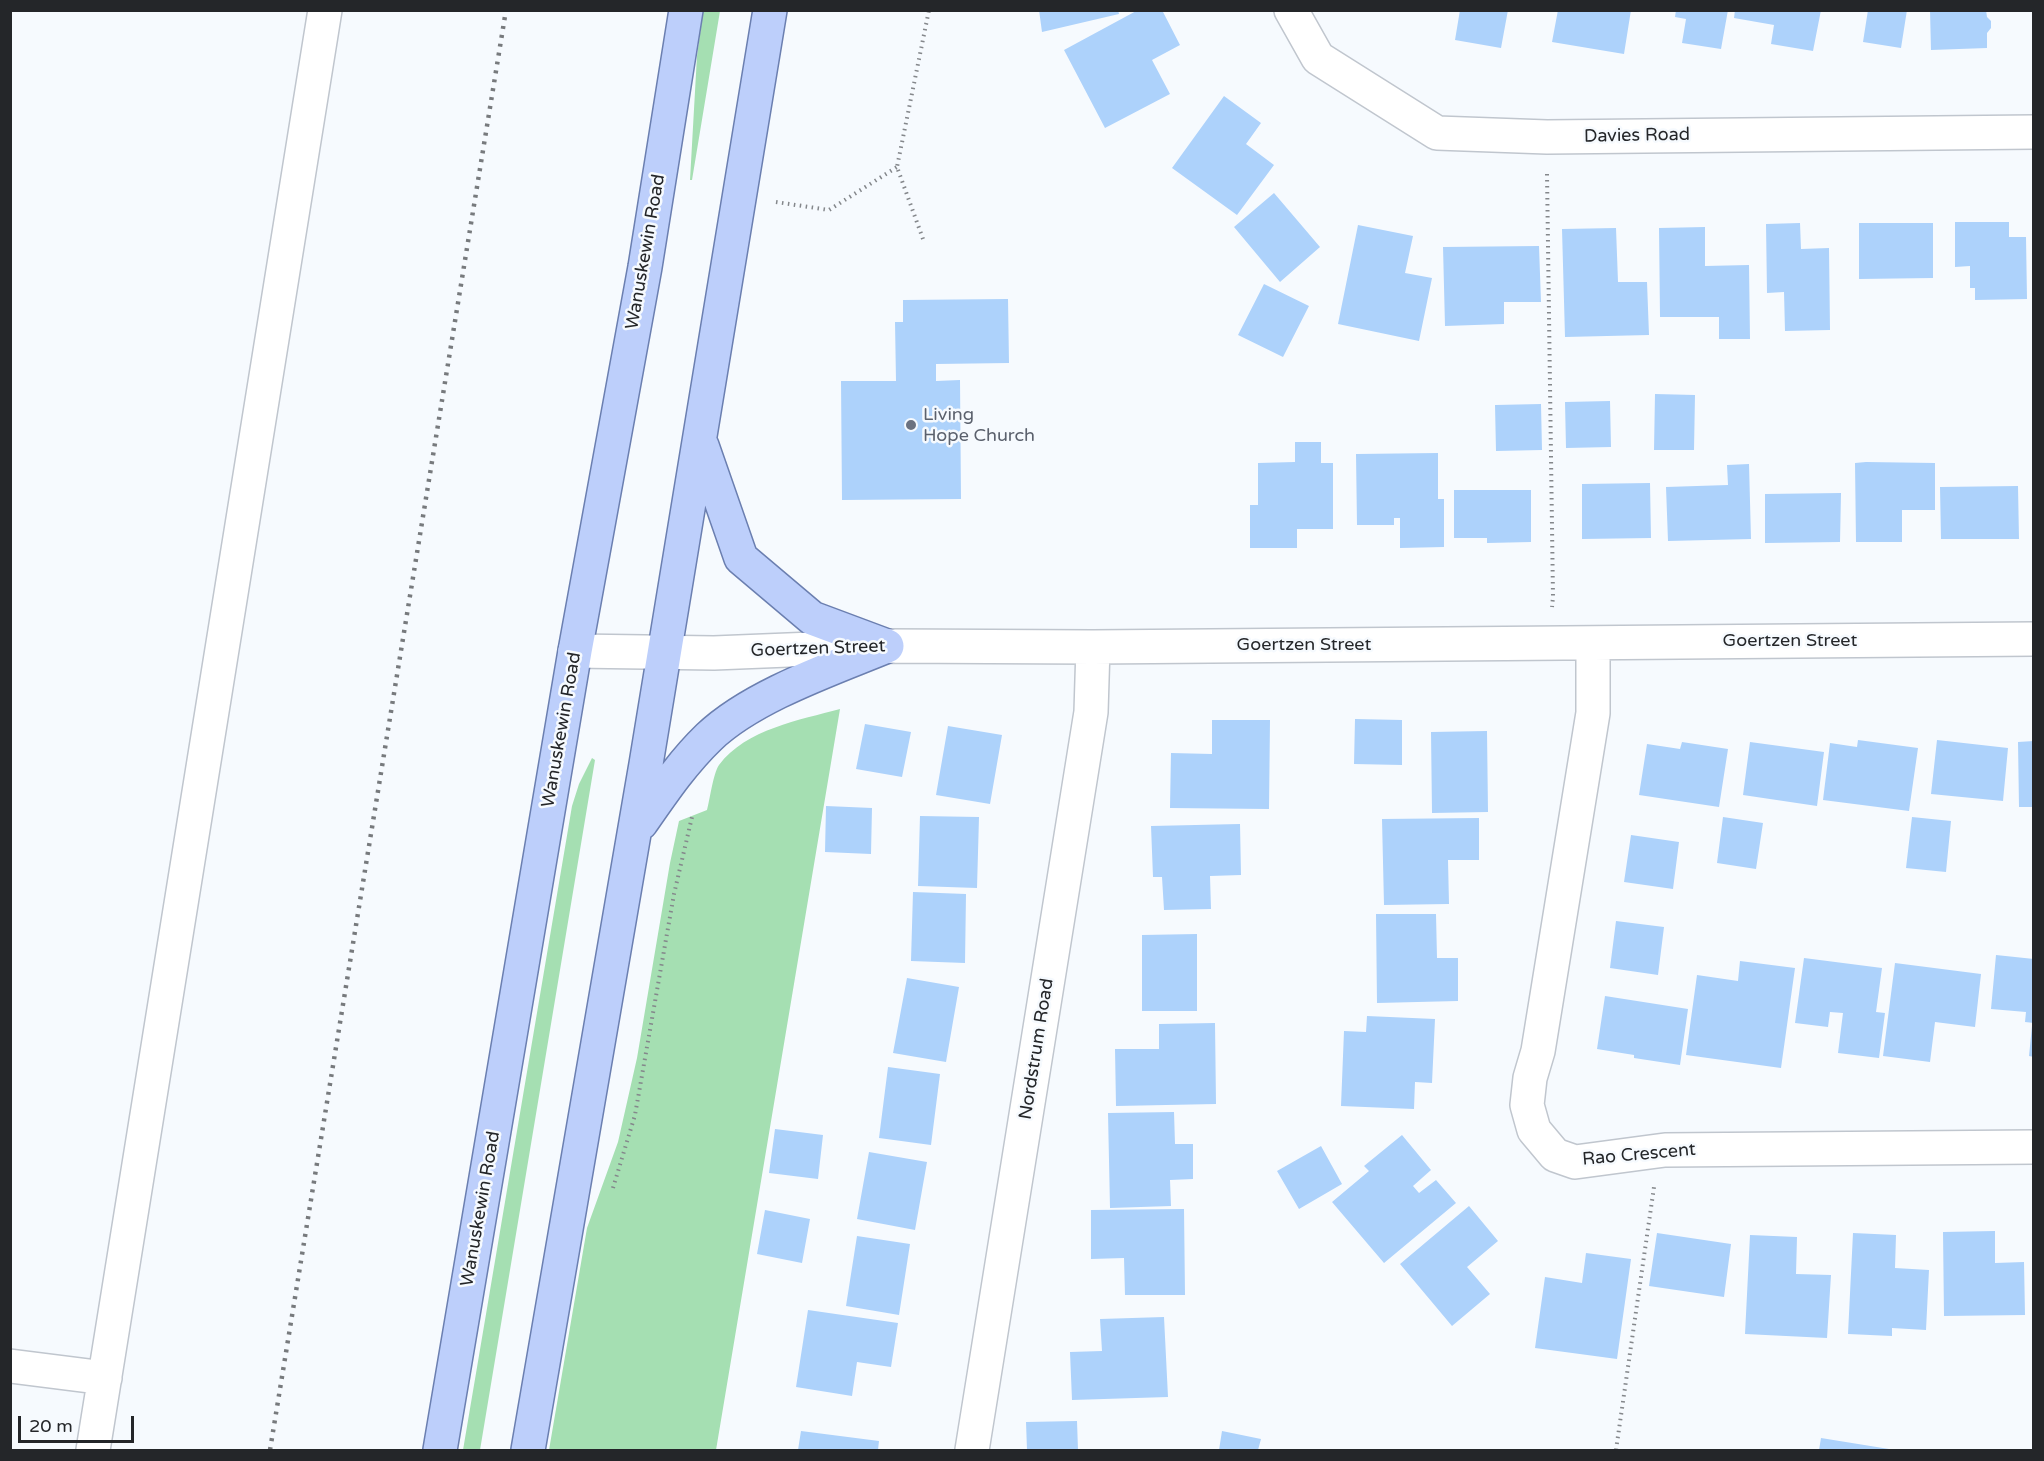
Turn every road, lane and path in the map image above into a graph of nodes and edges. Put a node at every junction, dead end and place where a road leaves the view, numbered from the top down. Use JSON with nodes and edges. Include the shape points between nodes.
{"nodes":[{"id":1,"x":325,"y":10,"type":"edge"},
{"id":2,"x":686,"y":10,"type":"edge"},
{"id":3,"x":770,"y":10,"type":"edge"},
{"id":4,"x":929,"y":10,"type":"edge"},
{"id":5,"x":1291,"y":10,"type":"edge"},
{"id":6,"x":2034,"y":132,"type":"edge"},
{"id":7,"x":897,"y":167,"type":"junction"},
{"id":8,"x":1547,"y":177,"type":"dead end"},
{"id":9,"x":770,"y":202,"type":"dead end"},
{"id":10,"x":923,"y":239,"type":"dead end"},
{"id":11,"x":700,"y":441,"type":"junction"},
{"id":12,"x":2034,"y":639,"type":"edge"},
{"id":13,"x":1593,"y":643,"type":"junction"},
{"id":14,"x":1546,"y":644,"type":"junction"},
{"id":15,"x":887,"y":646,"type":"junction"},
{"id":16,"x":1093,"y":647,"type":"junction"},
{"id":17,"x":575,"y":651,"type":"junction"},
{"id":18,"x":665,"y":652,"type":"junction"},
{"id":19,"x":634,"y":832,"type":"junction"},
{"id":20,"x":2034,"y":1147,"type":"edge"},
{"id":21,"x":1653,"y":1190,"type":"dead end"},
{"id":22,"x":10,"y":1366,"type":"edge"},
{"id":23,"x":105,"y":1378,"type":"junction"},
{"id":24,"x":93,"y":1450,"type":"edge"},
{"id":25,"x":440,"y":1450,"type":"edge"},
{"id":26,"x":528,"y":1450,"type":"edge"},
{"id":27,"x":972,"y":1450,"type":"edge"},
{"id":28,"x":1616,"y":1450,"type":"edge"}],
"edges":[{"from":1,"to":23,"type":"street"},
{"from":2,"to":17,"type":"main road","name":"Wanuskewin Road","via":[[645,267]]},
{"from":3,"to":11,"type":"main road"},
{"from":4,"to":7,"type":"path"},
{"from":5,"to":6,"type":"street","name":"Davies Road","via":[[1318,58],[1437,133],[1546,137]]},
{"from":7,"to":9,"type":"path","via":[[829,210]]},
{"from":7,"to":10,"type":"path"},
{"from":8,"to":14,"type":"path","via":[[1553,597]]},
{"from":11,"to":15,"type":"main road","via":[[741,558],[812,618]]},
{"from":11,"to":18,"type":"main road"},
{"from":12,"to":13,"type":"street","name":"Goertzen Street"},
{"from":13,"to":14,"type":"street","name":"Goertzen Street"},
{"from":13,"to":20,"type":"street","name":"Rao Crescent","via":[[1593,713],[1527,1105],[1534,1130],[1555,1155],[1575,1162],[1665,1150]]},
{"from":14,"to":16,"type":"street","name":"Goertzen Street"},
{"from":15,"to":16,"type":"street","name":"Goertzen Street"},
{"from":15,"to":18,"type":"street","name":"Goertzen Street"},
{"from":15,"to":19,"type":"main road","via":[[739,713],[683,764]]},
{"from":16,"to":27,"type":"street","name":"Nordstrum Road","via":[[1091,712]]},
{"from":17,"to":18,"type":"street","name":"Goertzen Street"},
{"from":17,"to":25,"type":"main road","name":"Wanuskewin Road"},
{"from":18,"to":19,"type":"main road"},
{"from":19,"to":26,"type":"main road"},
{"from":21,"to":28,"type":"path"},
{"from":22,"to":23,"type":"street"},
{"from":23,"to":24,"type":"street"}]}
